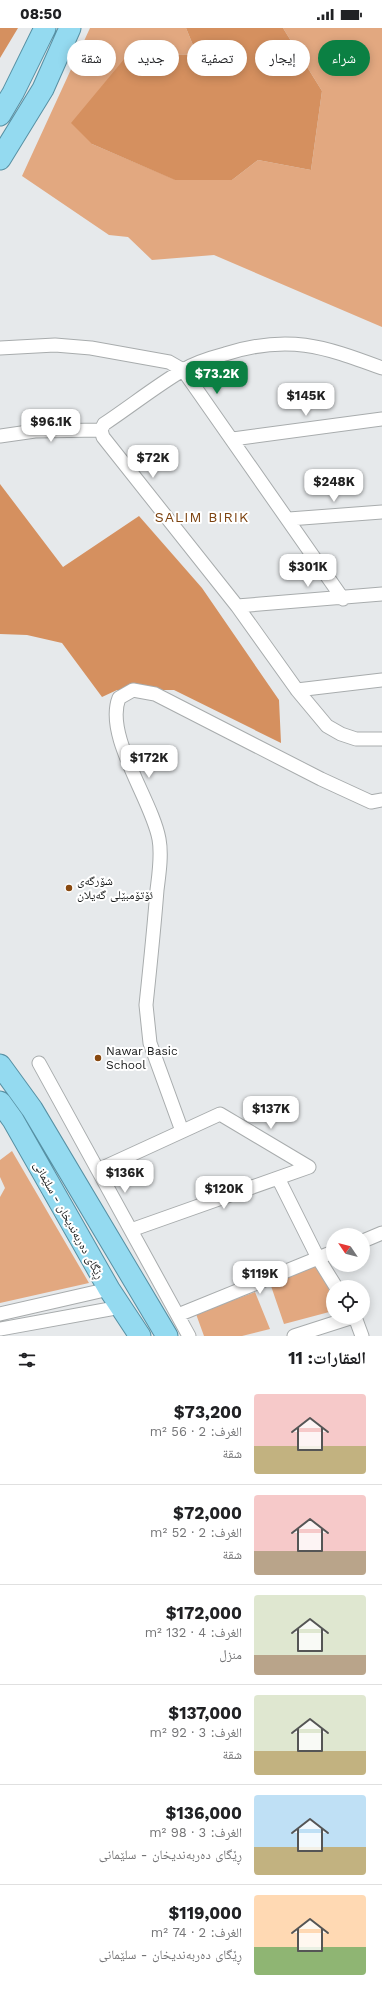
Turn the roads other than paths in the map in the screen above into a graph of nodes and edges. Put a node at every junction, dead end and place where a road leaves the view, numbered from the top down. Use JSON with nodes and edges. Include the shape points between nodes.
{"nodes":[{"id":1,"x":45,"y":28,"type":"edge"},
{"id":2,"x":70,"y":28,"type":"edge"},
{"id":3,"x":0,"y":115,"type":"edge"},
{"id":4,"x":0,"y":159,"type":"edge"},
{"id":5,"x":0,"y":348,"type":"edge"},
{"id":6,"x":382,"y":368,"type":"edge"},
{"id":7,"x":183,"y":370,"type":"junction"},
{"id":8,"x":382,"y":419,"type":"edge"},
{"id":9,"x":101,"y":430,"type":"junction"},
{"id":10,"x":0,"y":436,"type":"edge"},
{"id":11,"x":233,"y":439,"type":"junction"},
{"id":12,"x":382,"y":512,"type":"edge"},
{"id":13,"x":289,"y":519,"type":"junction"},
{"id":14,"x":382,"y":594,"type":"edge"},
{"id":15,"x":343,"y":599,"type":"junction"},
{"id":16,"x":237,"y":606,"type":"junction"},
{"id":17,"x":382,"y":680,"type":"edge"},
{"id":18,"x":297,"y":690,"type":"junction"},
{"id":19,"x":382,"y":739,"type":"edge"},
{"id":20,"x":382,"y":800,"type":"edge"},
{"id":21,"x":39,"y":1063,"type":"dead end"},
{"id":22,"x":0,"y":1064,"type":"edge"},
{"id":23,"x":0,"y":1102,"type":"edge"},
{"id":24,"x":182,"y":1131,"type":"junction"},
{"id":25,"x":98,"y":1170,"type":"junction"},
{"id":26,"x":278,"y":1178,"type":"junction"},
{"id":27,"x":131,"y":1230,"type":"junction"},
{"id":28,"x":382,"y":1233,"type":"edge"},
{"id":29,"x":370,"y":1238,"type":"edge"},
{"id":30,"x":326,"y":1255,"type":"edge"},
{"id":31,"x":318,"y":1258,"type":"junction"},
{"id":32,"x":332,"y":1280,"type":"edge"},
{"id":33,"x":109,"y":1289,"type":"junction"},
{"id":34,"x":121,"y":1307,"type":"junction"},
{"id":35,"x":0,"y":1314,"type":"edge"},
{"id":36,"x":178,"y":1315,"type":"junction"},
{"id":37,"x":332,"y":1324,"type":"edge"},
{"id":38,"x":357,"y":1324,"type":"edge"},
{"id":39,"x":0,"y":1329,"type":"edge"},
{"id":40,"x":140,"y":1336,"type":"edge"},
{"id":41,"x":167,"y":1336,"type":"edge"},
{"id":42,"x":189,"y":1336,"type":"edge"},
{"id":43,"x":294,"y":1336,"type":"edge"},
{"id":44,"x":362,"y":1336,"type":"edge"}],
"edges":[{"from":1,"to":3,"type":"highway"},
{"from":2,"to":4,"type":"highway","via":[[43,89]]},
{"from":5,"to":7,"type":"street","via":[[55,345],[91,348],[169,362]]},
{"from":6,"to":7,"type":"street","via":[[308,344],[274,343],[240,349],[198,362]]},
{"from":7,"to":9,"type":"street","via":[[104,424]]},
{"from":7,"to":11,"type":"street"},
{"from":8,"to":11,"type":"street"},
{"from":9,"to":10,"type":"street","via":[[35,431]]},
{"from":9,"to":16,"type":"street","via":[[103,437]]},
{"from":11,"to":13,"type":"street"},
{"from":12,"to":13,"type":"street"},
{"from":13,"to":15,"type":"street"},
{"from":14,"to":15,"type":"street"},
{"from":15,"to":16,"type":"street"},
{"from":16,"to":18,"type":"street"},
{"from":17,"to":18,"type":"street"},
{"from":18,"to":19,"type":"street","via":[[334,730],[356,739]]},
{"from":20,"to":24,"type":"street","via":[[371,802],[321,779],[155,694],[133,690],[119,698],[117,710],[120,738],[159,840],[159,875],[146,1005],[147,1024],[150,1043]]},
{"from":21,"to":25,"type":"street"},
{"from":22,"to":41,"type":"highway","name":"ڕێگای دەربەندیخان - سلێمانی","via":[[32,1109]]},
{"from":23,"to":33,"type":"highway","name":"ڕێگای دەربەندیخان - سلێمانی","via":[[14,1120]]},
{"from":24,"to":25,"type":"street"},
{"from":24,"to":26,"type":"street","via":[[220,1114],[309,1167]]},
{"from":25,"to":27,"type":"street"},
{"from":26,"to":27,"type":"street"},
{"from":26,"to":31,"type":"street"},
{"from":27,"to":36,"type":"street"},
{"from":28,"to":29,"type":"street"},
{"from":30,"to":31,"type":"street"},
{"from":31,"to":32,"type":"street"},
{"from":31,"to":36,"type":"street"},
{"from":33,"to":34,"type":"highway","name":"ڕێگای دەربەندیخان - سلێمانی"},
{"from":33,"to":35,"type":"street"},
{"from":34,"to":39,"type":"street"},
{"from":34,"to":40,"type":"highway","name":"ڕێگای دەربەندیخان - سلێمانی"},
{"from":36,"to":42,"type":"street"},
{"from":37,"to":43,"type":"street"},
{"from":38,"to":44,"type":"street"}]}
